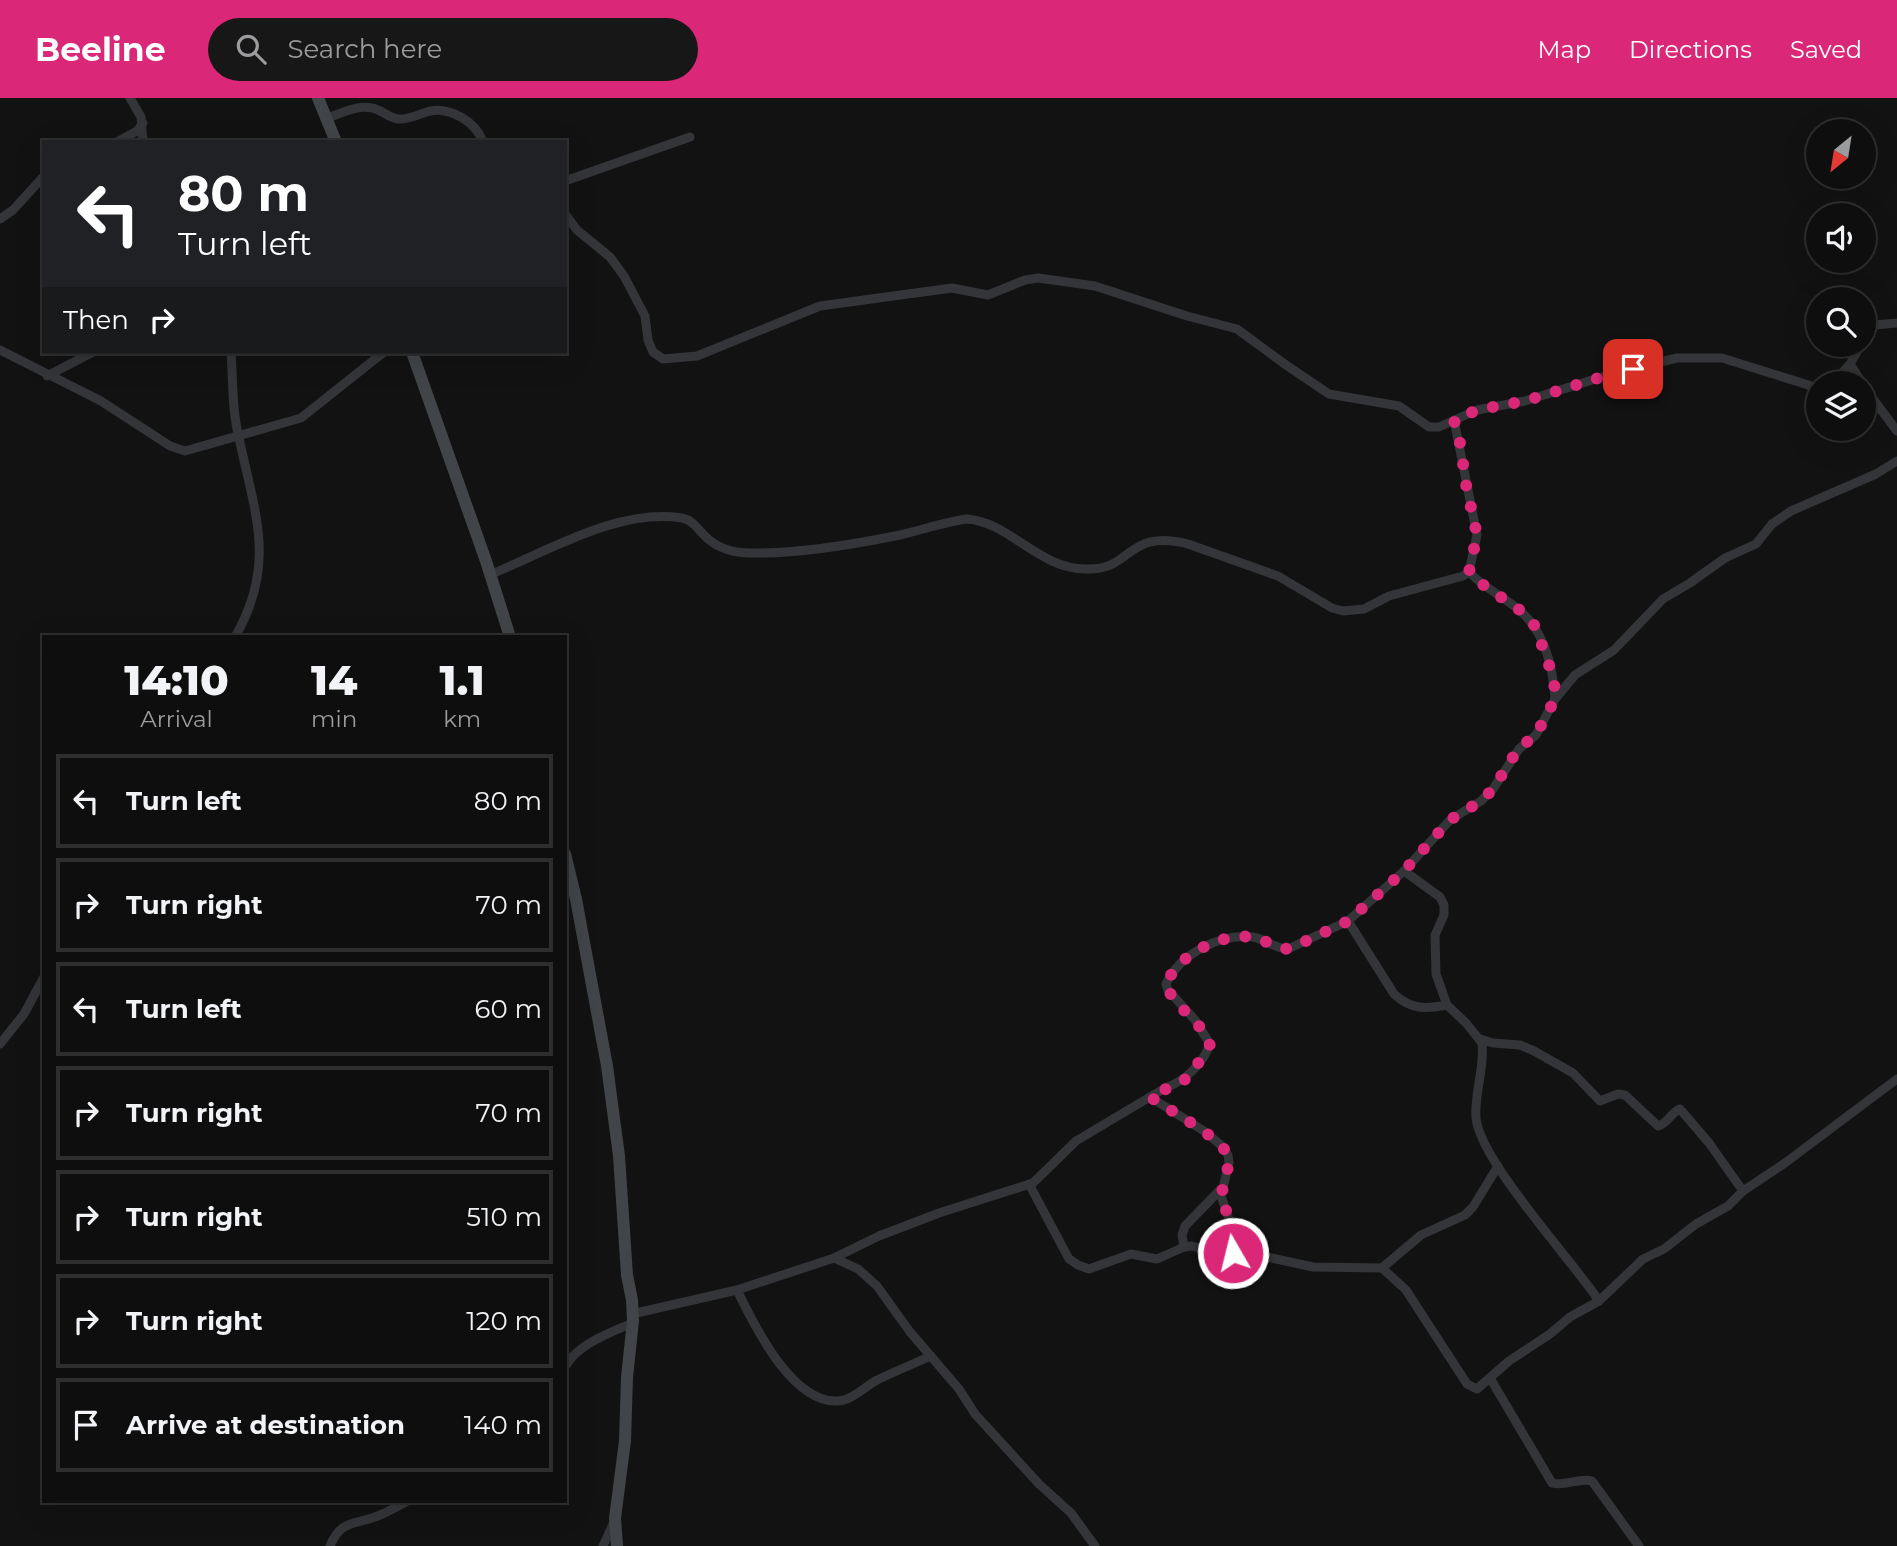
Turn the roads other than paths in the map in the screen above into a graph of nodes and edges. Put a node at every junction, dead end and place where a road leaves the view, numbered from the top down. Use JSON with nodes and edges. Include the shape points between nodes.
{"nodes":[{"id":1,"x":130,"y":98,"type":"edge"},
{"id":2,"x":318,"y":98,"type":"edge"},
{"id":3,"x":326,"y":119,"type":"junction"},
{"id":4,"x":143,"y":123,"type":"junction"},
{"id":5,"x":690,"y":137,"type":"dead end"},
{"id":6,"x":121,"y":140,"type":"edge"},
{"id":7,"x":143,"y":140,"type":"edge"},
{"id":8,"x":332,"y":140,"type":"edge"},
{"id":9,"x":482,"y":140,"type":"edge"},
{"id":10,"x":42,"y":178,"type":"edge"},
{"id":11,"x":567,"y":180,"type":"edge"},
{"id":12,"x":567,"y":217,"type":"edge"},
{"id":13,"x":0,"y":219,"type":"edge"},
{"id":14,"x":1897,"y":323,"type":"edge"},
{"id":15,"x":1876,"y":325,"type":"edge"},
{"id":16,"x":0,"y":351,"type":"edge"},
{"id":17,"x":89,"y":354,"type":"edge"},
{"id":18,"x":231,"y":354,"type":"edge"},
{"id":19,"x":381,"y":354,"type":"edge"},
{"id":20,"x":413,"y":354,"type":"edge"},
{"id":21,"x":1854,"y":357,"type":"edge"},
{"id":22,"x":1850,"y":364,"type":"junction"},
{"id":23,"x":1844,"y":371,"type":"edge"},
{"id":24,"x":1854,"y":371,"type":"edge"},
{"id":25,"x":47,"y":376,"type":"junction"},
{"id":26,"x":1806,"y":384,"type":"edge"},
{"id":27,"x":1876,"y":403,"type":"edge"},
{"id":28,"x":1454,"y":420,"type":"junction"},
{"id":29,"x":1897,"y":432,"type":"edge"},
{"id":30,"x":251,"y":433,"type":"junction"},
{"id":31,"x":238,"y":435,"type":"junction"},
{"id":32,"x":242,"y":450,"type":"junction"},
{"id":33,"x":1897,"y":461,"type":"edge"},
{"id":34,"x":1469,"y":572,"type":"junction"},
{"id":35,"x":489,"y":575,"type":"junction"},
{"id":36,"x":236,"y":635,"type":"edge"},
{"id":37,"x":509,"y":635,"type":"edge"},
{"id":38,"x":1555,"y":699,"type":"junction"},
{"id":39,"x":567,"y":862,"type":"edge"},
{"id":40,"x":1404,"y":871,"type":"junction"},
{"id":41,"x":1348,"y":921,"type":"junction"},
{"id":42,"x":42,"y":981,"type":"edge"},
{"id":43,"x":1447,"y":1005,"type":"junction"},
{"id":44,"x":1480,"y":1039,"type":"junction"},
{"id":45,"x":0,"y":1044,"type":"edge"},
{"id":46,"x":1897,"y":1079,"type":"edge"},
{"id":47,"x":1150,"y":1097,"type":"junction"},
{"id":48,"x":1498,"y":1167,"type":"junction"},
{"id":49,"x":1029,"y":1184,"type":"junction"},
{"id":50,"x":1221,"y":1189,"type":"junction"},
{"id":51,"x":1743,"y":1191,"type":"junction"},
{"id":52,"x":1184,"y":1247,"type":"junction"},
{"id":53,"x":1233,"y":1253,"type":"junction"},
{"id":54,"x":834,"y":1258,"type":"junction"},
{"id":55,"x":1382,"y":1268,"type":"junction"},
{"id":56,"x":737,"y":1290,"type":"junction"},
{"id":57,"x":1599,"y":1301,"type":"junction"},
{"id":58,"x":632,"y":1319,"type":"junction"},
{"id":59,"x":931,"y":1356,"type":"junction"},
{"id":60,"x":567,"y":1364,"type":"edge"},
{"id":61,"x":1490,"y":1378,"type":"junction"},
{"id":62,"x":404,"y":1503,"type":"edge"},
{"id":63,"x":615,"y":1518,"type":"junction"},
{"id":64,"x":330,"y":1546,"type":"edge"},
{"id":65,"x":603,"y":1546,"type":"edge"},
{"id":66,"x":617,"y":1546,"type":"edge"},
{"id":67,"x":1095,"y":1546,"type":"edge"},
{"id":68,"x":1639,"y":1546,"type":"edge"}],
"edges":[{"from":1,"to":4,"type":"street"},
{"from":2,"to":3,"type":"street"},
{"from":3,"to":8,"type":"street"},
{"from":3,"to":9,"type":"street","via":[[368,107],[395,119],[444,111],[470,123]]},
{"from":4,"to":6,"type":"street"},
{"from":4,"to":7,"type":"street"},
{"from":5,"to":11,"type":"street"},
{"from":10,"to":13,"type":"street"},
{"from":12,"to":28,"type":"street","via":[[624,276],[645,316],[653,352],[663,359],[697,356],[795,315],[837,303],[951,288],[988,295],[1025,280],[1055,279],[1113,291],[1237,329],[1329,394],[1399,407],[1429,427]]},
{"from":14,"to":15,"type":"street"},
{"from":16,"to":25,"type":"street"},
{"from":17,"to":25,"type":"street"},
{"from":18,"to":31,"type":"street"},
{"from":19,"to":30,"type":"street","via":[[301,418]]},
{"from":20,"to":35,"type":"street"},
{"from":21,"to":22,"type":"street"},
{"from":22,"to":23,"type":"street"},
{"from":22,"to":24,"type":"street"},
{"from":25,"to":31,"type":"street","via":[[101,401],[178,450]]},
{"from":26,"to":28,"type":"street","via":[[1722,358],[1677,358]]},
{"from":27,"to":29,"type":"street"},
{"from":28,"to":34,"type":"street","via":[[1477,535]]},
{"from":30,"to":31,"type":"street"},
{"from":30,"to":32,"type":"street"},
{"from":31,"to":32,"type":"street"},
{"from":32,"to":36,"type":"street","via":[[261,541],[256,589]]},
{"from":33,"to":38,"type":"street","via":[[1791,511],[1772,524],[1756,544],[1725,558],[1663,599],[1626,639],[1575,675]]},
{"from":34,"to":35,"type":"street","via":[[1389,596],[1364,609],[1343,611],[1278,576],[1174,540],[1149,542],[1119,562],[1087,570],[1051,562],[977,520],[850,544],[753,553],[725,549],[688,520],[659,518],[589,532]]},
{"from":34,"to":38,"type":"street","via":[[1535,626],[1554,679]]},
{"from":35,"to":37,"type":"street"},
{"from":38,"to":40,"type":"street","via":[[1536,735],[1518,749],[1493,789],[1450,820]]},
{"from":39,"to":58,"type":"street","via":[[607,1066]]},
{"from":40,"to":41,"type":"street"},
{"from":40,"to":43,"type":"street","via":[[1440,897],[1444,905],[1434,960]]},
{"from":41,"to":43,"type":"street","via":[[1399,999],[1418,1009]]},
{"from":41,"to":47,"type":"street","via":[[1289,949],[1251,937],[1235,938],[1199,949],[1183,961],[1166,984],[1210,1044],[1186,1079]]},
{"from":42,"to":45,"type":"street"},
{"from":43,"to":44,"type":"street"},
{"from":44,"to":48,"type":"street","via":[[1476,1118]]},
{"from":44,"to":51,"type":"street","via":[[1534,1051],[1573,1073],[1600,1101],[1625,1095],[1658,1126],[1680,1109]]},
{"from":46,"to":51,"type":"street"},
{"from":47,"to":49,"type":"street","via":[[1076,1141]]},
{"from":47,"to":50,"type":"street","via":[[1222,1146],[1229,1163]]},
{"from":48,"to":55,"type":"street","via":[[1465,1215],[1421,1235]]},
{"from":48,"to":57,"type":"street"},
{"from":49,"to":52,"type":"street","via":[[1069,1259],[1083,1268],[1131,1254],[1162,1258]]},
{"from":49,"to":54,"type":"street","via":[[913,1223]]},
{"from":50,"to":52,"type":"street","via":[[1185,1226]]},
{"from":50,"to":53,"type":"street"},
{"from":51,"to":57,"type":"street","via":[[1728,1206],[1643,1259]]},
{"from":52,"to":53,"type":"street"},
{"from":53,"to":55,"type":"street","via":[[1313,1266]]},
{"from":54,"to":56,"type":"street"},
{"from":54,"to":59,"type":"street","via":[[858,1269],[877,1286]]},
{"from":55,"to":61,"type":"street","via":[[1405,1290],[1467,1384],[1477,1389]]},
{"from":56,"to":58,"type":"street"},
{"from":56,"to":59,"type":"street","via":[[763,1341],[816,1398],[848,1398]]},
{"from":57,"to":61,"type":"street","via":[[1570,1317]]},
{"from":58,"to":60,"type":"street"},
{"from":58,"to":63,"type":"street"},
{"from":59,"to":67,"type":"street","via":[[994,1437],[1071,1513]]},
{"from":61,"to":68,"type":"street","via":[[1552,1483],[1592,1481]]},
{"from":62,"to":64,"type":"street","via":[[350,1523],[338,1530]]},
{"from":63,"to":65,"type":"street"},
{"from":63,"to":66,"type":"street"}]}
